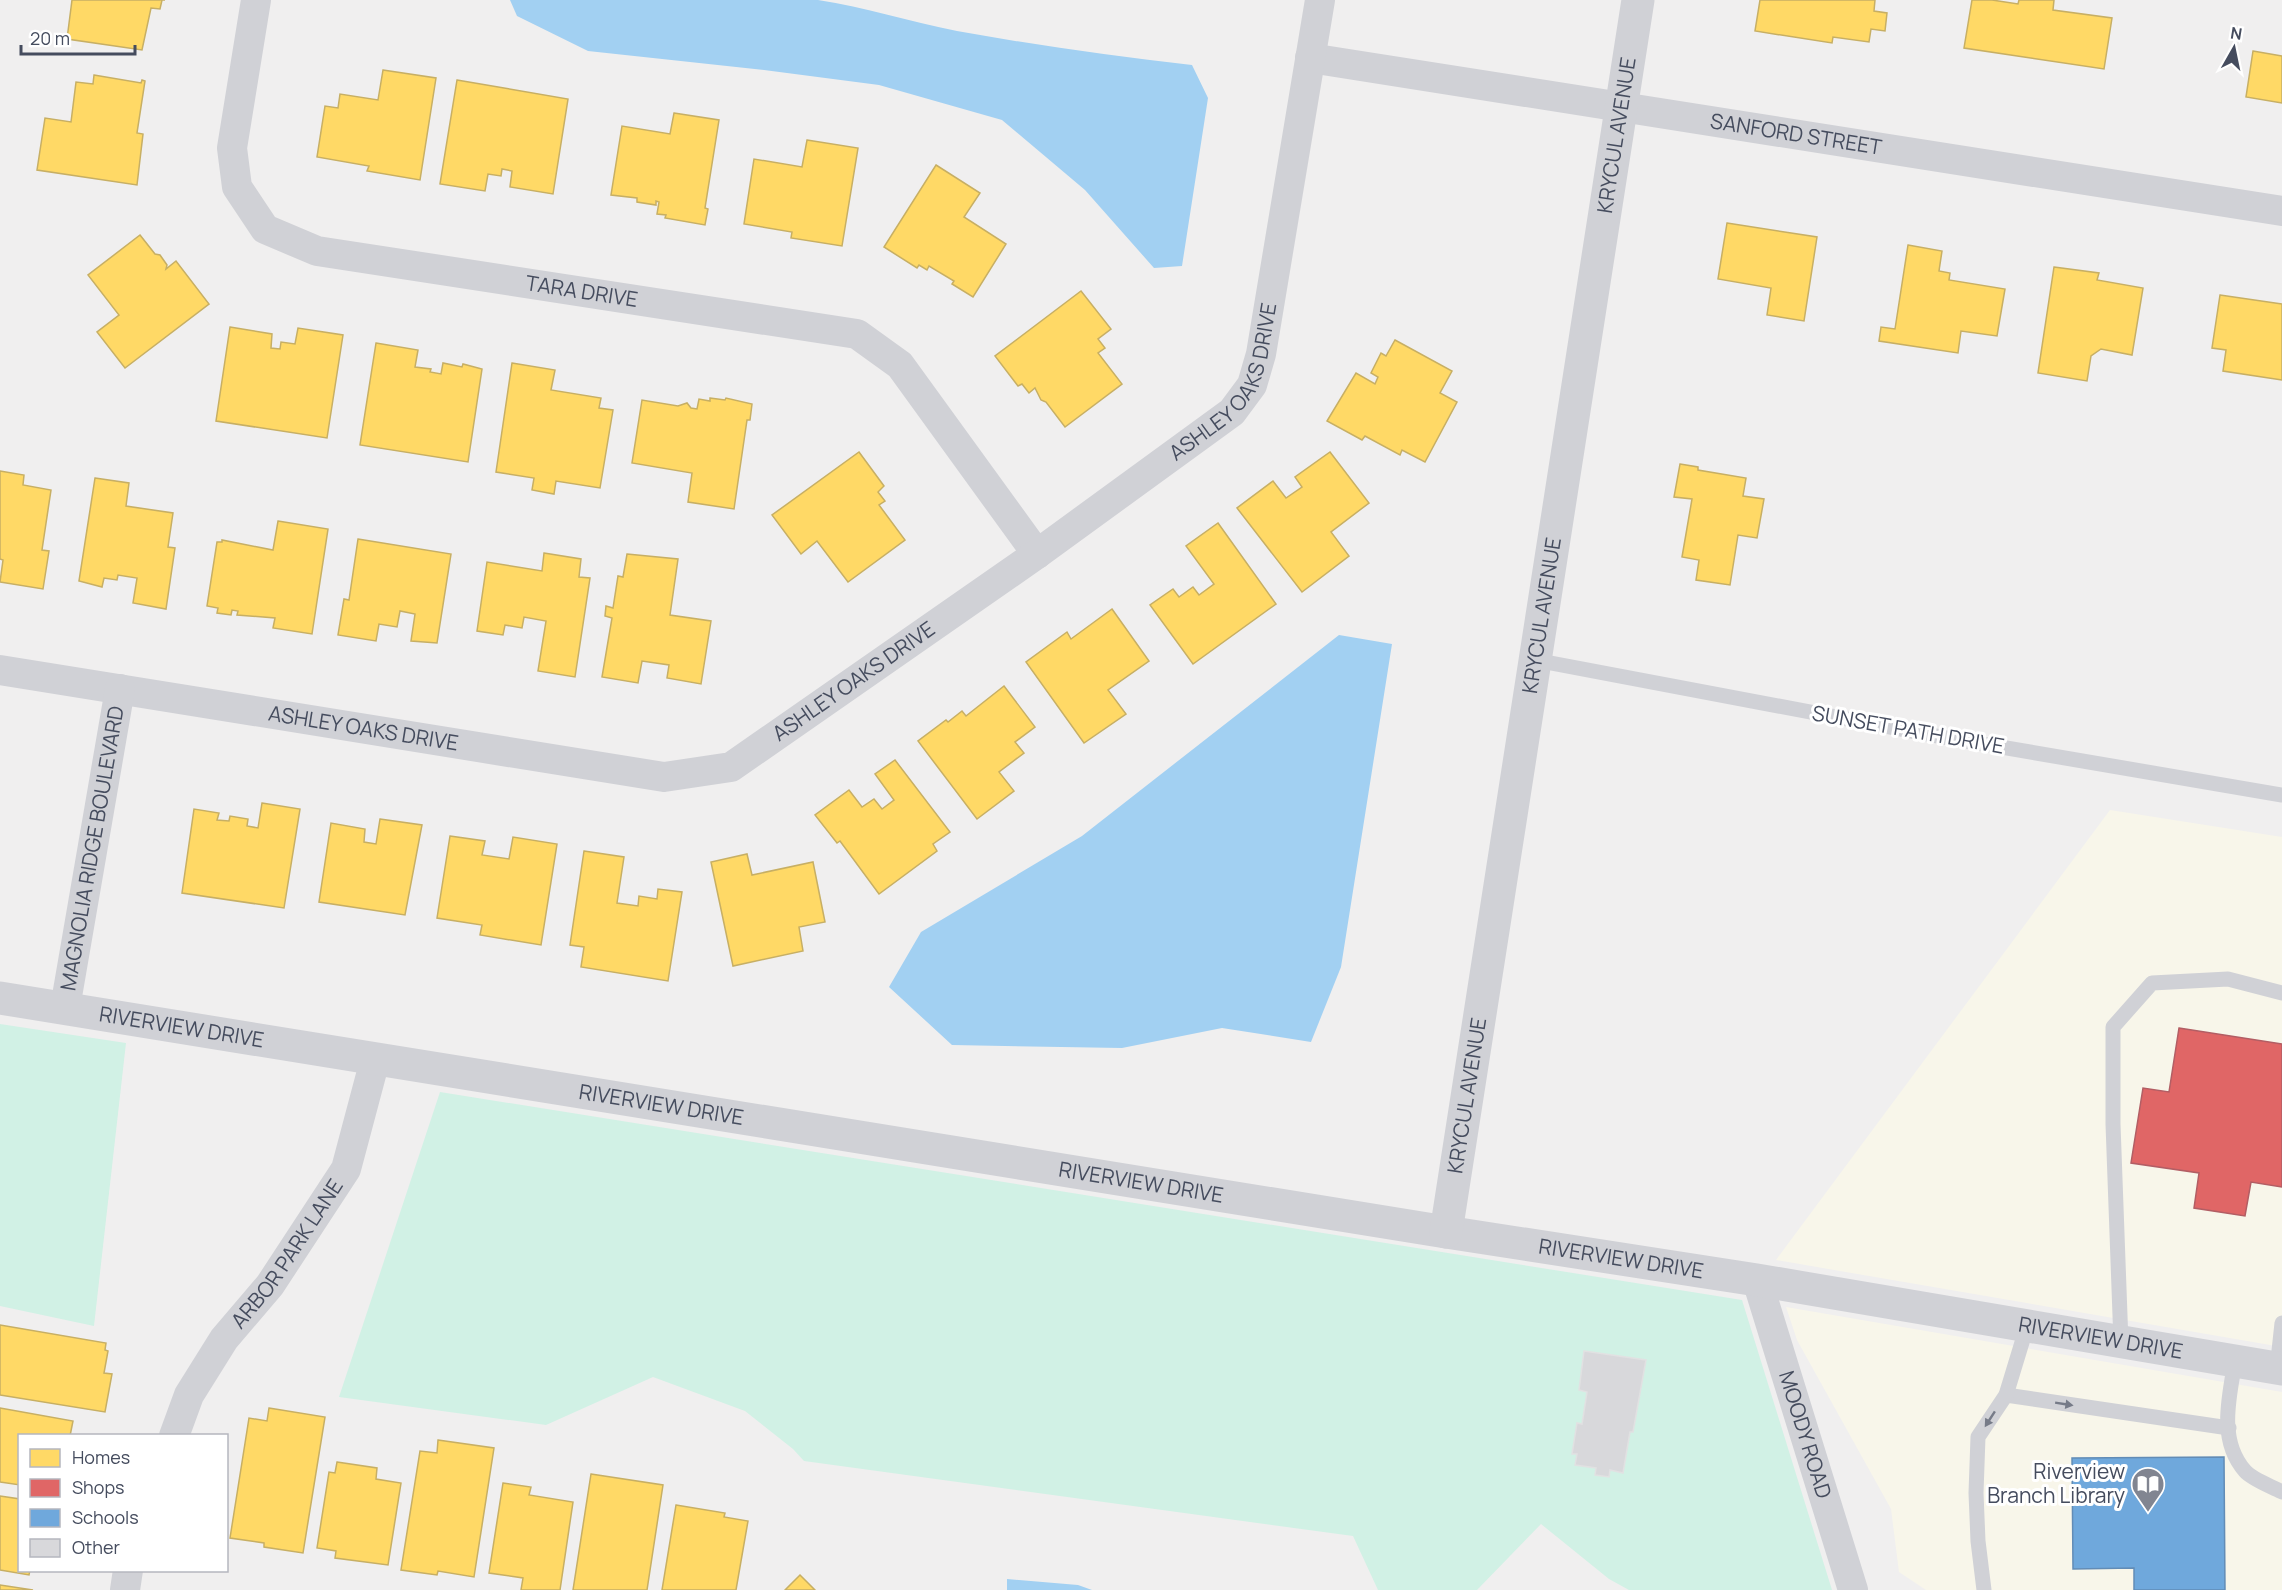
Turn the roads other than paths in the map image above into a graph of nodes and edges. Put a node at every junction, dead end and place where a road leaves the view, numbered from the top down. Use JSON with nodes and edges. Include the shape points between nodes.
{"nodes":[{"id":1,"x":256,"y":0,"type":"edge"},
{"id":2,"x":1320,"y":0,"type":"edge"},
{"id":3,"x":1638,"y":0,"type":"edge"},
{"id":4,"x":1310,"y":58,"type":"junction"},
{"id":5,"x":1622,"y":107,"type":"junction"},
{"id":6,"x":2282,"y":212,"type":"edge"},
{"id":7,"x":1037,"y":554,"type":"junction"},
{"id":8,"x":1535,"y":660,"type":"junction"},
{"id":9,"x":0,"y":670,"type":"edge"},
{"id":10,"x":120,"y":689,"type":"junction"},
{"id":11,"x":2282,"y":795,"type":"edge"},
{"id":12,"x":2282,"y":993,"type":"edge"},
{"id":13,"x":0,"y":998,"type":"edge"},
{"id":14,"x":65,"y":1008,"type":"junction"},
{"id":15,"x":375,"y":1060,"type":"junction"},
{"id":16,"x":1446,"y":1232,"type":"junction"},
{"id":17,"x":1757,"y":1280,"type":"junction"},
{"id":18,"x":2282,"y":1323,"type":"edge"},
{"id":19,"x":2027,"y":1326,"type":"junction"},
{"id":20,"x":2121,"y":1342,"type":"junction"},
{"id":21,"x":2235,"y":1362,"type":"junction"},
{"id":22,"x":2280,"y":1369,"type":"edge"},
{"id":23,"x":2006,"y":1395,"type":"junction"},
{"id":24,"x":2229,"y":1428,"type":"junction"},
{"id":25,"x":175,"y":1434,"type":"edge"},
{"id":26,"x":2282,"y":1492,"type":"edge"},
{"id":27,"x":128,"y":1572,"type":"edge"},
{"id":28,"x":125,"y":1590,"type":"edge"},
{"id":29,"x":1853,"y":1590,"type":"edge"},
{"id":30,"x":1984,"y":1590,"type":"edge"}],
"edges":[{"from":1,"to":7,"type":"street","name":"TARA DRIVE","via":[[232,148],[237,187],[265,230],[317,250],[857,334],[900,365]]},
{"from":2,"to":4,"type":"street","name":"ASHLEY OAKS DRIVE"},
{"from":3,"to":5,"type":"street","name":"KRYCUL AVENUE"},
{"from":4,"to":5,"type":"street","name":"SANFORD STREET"},
{"from":4,"to":7,"type":"street","name":"ASHLEY OAKS DRIVE","via":[[1261,354],[1252,385],[1232,412]]},
{"from":5,"to":6,"type":"street","name":"SANFORD STREET"},
{"from":5,"to":8,"type":"street","name":"KRYCUL AVENUE"},
{"from":7,"to":10,"type":"street","name":"ASHLEY OAKS DRIVE","via":[[731,767],[664,777]]},
{"from":8,"to":11,"type":"lane","name":"SUNSET PATH DRIVE"},
{"from":8,"to":16,"type":"street","name":"KRYCUL AVENUE"},
{"from":9,"to":10,"type":"street","name":"ASHLEY OAKS DRIVE"},
{"from":10,"to":14,"type":"street","name":"MAGNOLIA RIDGE BOULEVARD"},
{"from":12,"to":20,"type":"lane","via":[[2228,979],[2152,983],[2113,1027]]},
{"from":13,"to":14,"type":"street","name":"RIVERVIEW DRIVE"},
{"from":14,"to":15,"type":"street","name":"RIVERVIEW DRIVE"},
{"from":15,"to":16,"type":"street","name":"RIVERVIEW DRIVE"},
{"from":15,"to":25,"type":"street","name":"ARBOR PARK LANE","via":[[346,1169],[270,1285],[224,1340],[189,1395]]},
{"from":16,"to":17,"type":"street","name":"RIVERVIEW DRIVE"},
{"from":17,"to":19,"type":"street","name":"RIVERVIEW DRIVE"},
{"from":17,"to":29,"type":"street","name":"MOODY ROAD"},
{"from":18,"to":22,"type":"lane"},
{"from":19,"to":20,"type":"street","name":"RIVERVIEW DRIVE"},
{"from":19,"to":23,"type":"lane"},
{"from":20,"to":21,"type":"street","name":"RIVERVIEW DRIVE"},
{"from":21,"to":22,"type":"street","name":"RIVERVIEW DRIVE"},
{"from":21,"to":24,"type":"lane","via":[[2226,1415]]},
{"from":23,"to":24,"type":"lane","one_way":true},
{"from":23,"to":30,"type":"lane","one_way":true,"via":[[1978,1437],[1976,1493]]},
{"from":24,"to":26,"type":"lane","via":[[2232,1451],[2246,1473]]},
{"from":27,"to":28,"type":"street"}]}
